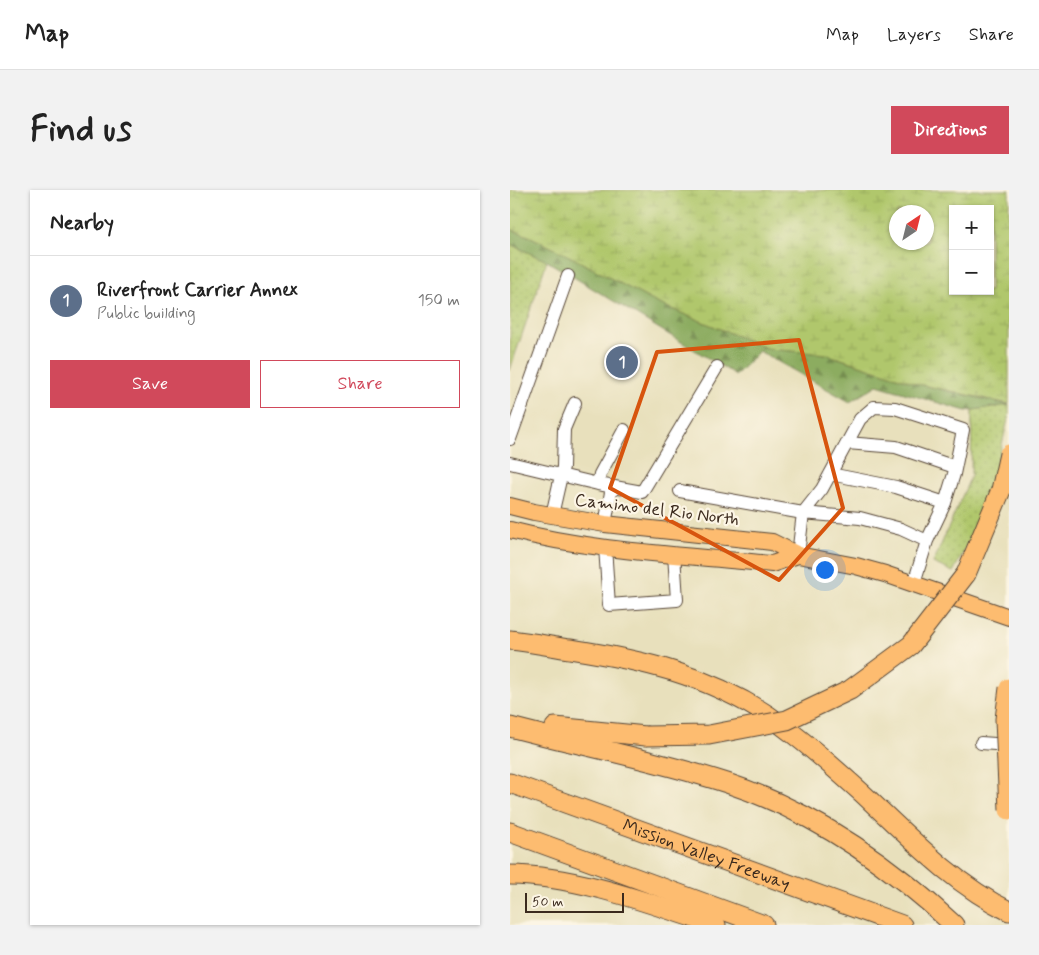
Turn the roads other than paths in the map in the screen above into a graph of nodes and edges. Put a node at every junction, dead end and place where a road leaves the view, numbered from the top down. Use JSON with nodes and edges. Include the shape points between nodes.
{"nodes":[{"id":1,"x":568,"y":276,"type":"dead end"},
{"id":2,"x":717,"y":368,"type":"dead end"},
{"id":3,"x":575,"y":403,"type":"dead end"},
{"id":4,"x":624,"y":430,"type":"dead end"},
{"id":5,"x":510,"y":439,"type":"edge"},
{"id":6,"x":847,"y":443,"type":"junction"},
{"id":7,"x":1009,"y":454,"type":"edge"},
{"id":8,"x":510,"y":463,"type":"edge"},
{"id":9,"x":955,"y":467,"type":"junction"},
{"id":10,"x":830,"y":474,"type":"junction"},
{"id":11,"x":561,"y":476,"type":"junction"},
{"id":12,"x":598,"y":484,"type":"junction"},
{"id":13,"x":612,"y":487,"type":"junction"},
{"id":14,"x":680,"y":491,"type":"dead end"},
{"id":15,"x":945,"y":503,"type":"junction"},
{"id":16,"x":510,"y":506,"type":"edge"},
{"id":17,"x":803,"y":513,"type":"junction"},
{"id":18,"x":552,"y":516,"type":"junction"},
{"id":19,"x":605,"y":524,"type":"junction"},
{"id":20,"x":510,"y":530,"type":"edge"},
{"id":21,"x":927,"y":541,"type":"junction"},
{"id":22,"x":605,"y":547,"type":"junction"},
{"id":23,"x":674,"y":554,"type":"junction"},
{"id":24,"x":798,"y":555,"type":"junction"},
{"id":25,"x":914,"y":583,"type":"junction"},
{"id":26,"x":1009,"y":617,"type":"edge"},
{"id":27,"x":511,"y":640,"type":"edge"},
{"id":28,"x":1009,"y":688,"type":"edge"},
{"id":29,"x":510,"y":720,"type":"edge"},
{"id":30,"x":510,"y":727,"type":"edge"},
{"id":31,"x":981,"y":743,"type":"dead end"},
{"id":32,"x":1009,"y":745,"type":"edge"},
{"id":33,"x":510,"y":783,"type":"edge"},
{"id":34,"x":1009,"y":810,"type":"edge"},
{"id":35,"x":510,"y":832,"type":"edge"},
{"id":36,"x":510,"y":875,"type":"edge"},
{"id":37,"x":1009,"y":911,"type":"edge"},
{"id":38,"x":1009,"y":918,"type":"edge"},
{"id":39,"x":716,"y":925,"type":"edge"},
{"id":40,"x":764,"y":925,"type":"edge"},
{"id":41,"x":902,"y":925,"type":"edge"},
{"id":42,"x":954,"y":925,"type":"edge"},
{"id":43,"x":999,"y":925,"type":"edge"}],
"edges":[{"from":1,"to":5,"type":"lane"},
{"from":2,"to":13,"type":"lane","via":[[642,492]]},
{"from":3,"to":11,"type":"lane","via":[[564,430]]},
{"from":4,"to":12,"type":"lane","via":[[600,474]]},
{"from":6,"to":9,"type":"lane","via":[[896,447]]},
{"from":6,"to":9,"type":"lane","via":[[860,419],[874,408],[895,408],[964,430]]},
{"from":6,"to":10,"type":"lane"},
{"from":7,"to":29,"type":"highway","bridge":true,"via":[[1001,490],[966,574],[911,645],[850,690],[786,720],[709,735],[646,736],[565,729]]},
{"from":8,"to":11,"type":"lane"},
{"from":9,"to":15,"type":"lane"},
{"from":10,"to":15,"type":"lane","via":[[896,487]]},
{"from":10,"to":17,"type":"lane"},
{"from":11,"to":12,"type":"lane"},
{"from":11,"to":18,"type":"lane"},
{"from":12,"to":13,"type":"lane"},
{"from":13,"to":19,"type":"lane"},
{"from":14,"to":17,"type":"lane"},
{"from":15,"to":21,"type":"lane"},
{"from":16,"to":18,"type":"main road","name":"Camino del Rio North"},
{"from":17,"to":21,"type":"lane","via":[[860,518],[901,529]]},
{"from":17,"to":24,"type":"lane"},
{"from":18,"to":19,"type":"main road","name":"Camino del Rio North"},
{"from":19,"to":24,"type":"main road","name":"Camino del Rio North","via":[[772,542]]},
{"from":20,"to":22,"type":"main road","name":"Camino del Rio North"},
{"from":21,"to":25,"type":"lane"},
{"from":22,"to":23,"type":"main road","name":"Camino del Rio North"},
{"from":22,"to":23,"type":"lane","via":[[609,605],[677,600]]},
{"from":23,"to":24,"type":"main road","name":"Camino del Rio North","via":[[772,564]]},
{"from":24,"to":25,"type":"main road","name":"Camino del Rio North","via":[[856,566]]},
{"from":25,"to":26,"type":"main road","name":"Camino del Rio North"},
{"from":27,"to":37,"type":"highway","via":[[658,666],[706,682],[748,704],[812,749],[947,870]]},
{"from":28,"to":34,"type":"highway","bridge":true,"via":[[1005,719]]},
{"from":30,"to":42,"type":"highway","via":[[728,783],[760,796],[822,826],[883,865]]},
{"from":31,"to":32,"type":"lane"},
{"from":33,"to":41,"type":"highway","name":"Mission Valley Freeway"},
{"from":35,"to":40,"type":"highway"},
{"from":36,"to":39,"type":"highway","via":[[551,878],[583,885]]},
{"from":38,"to":43,"type":"highway"}]}
